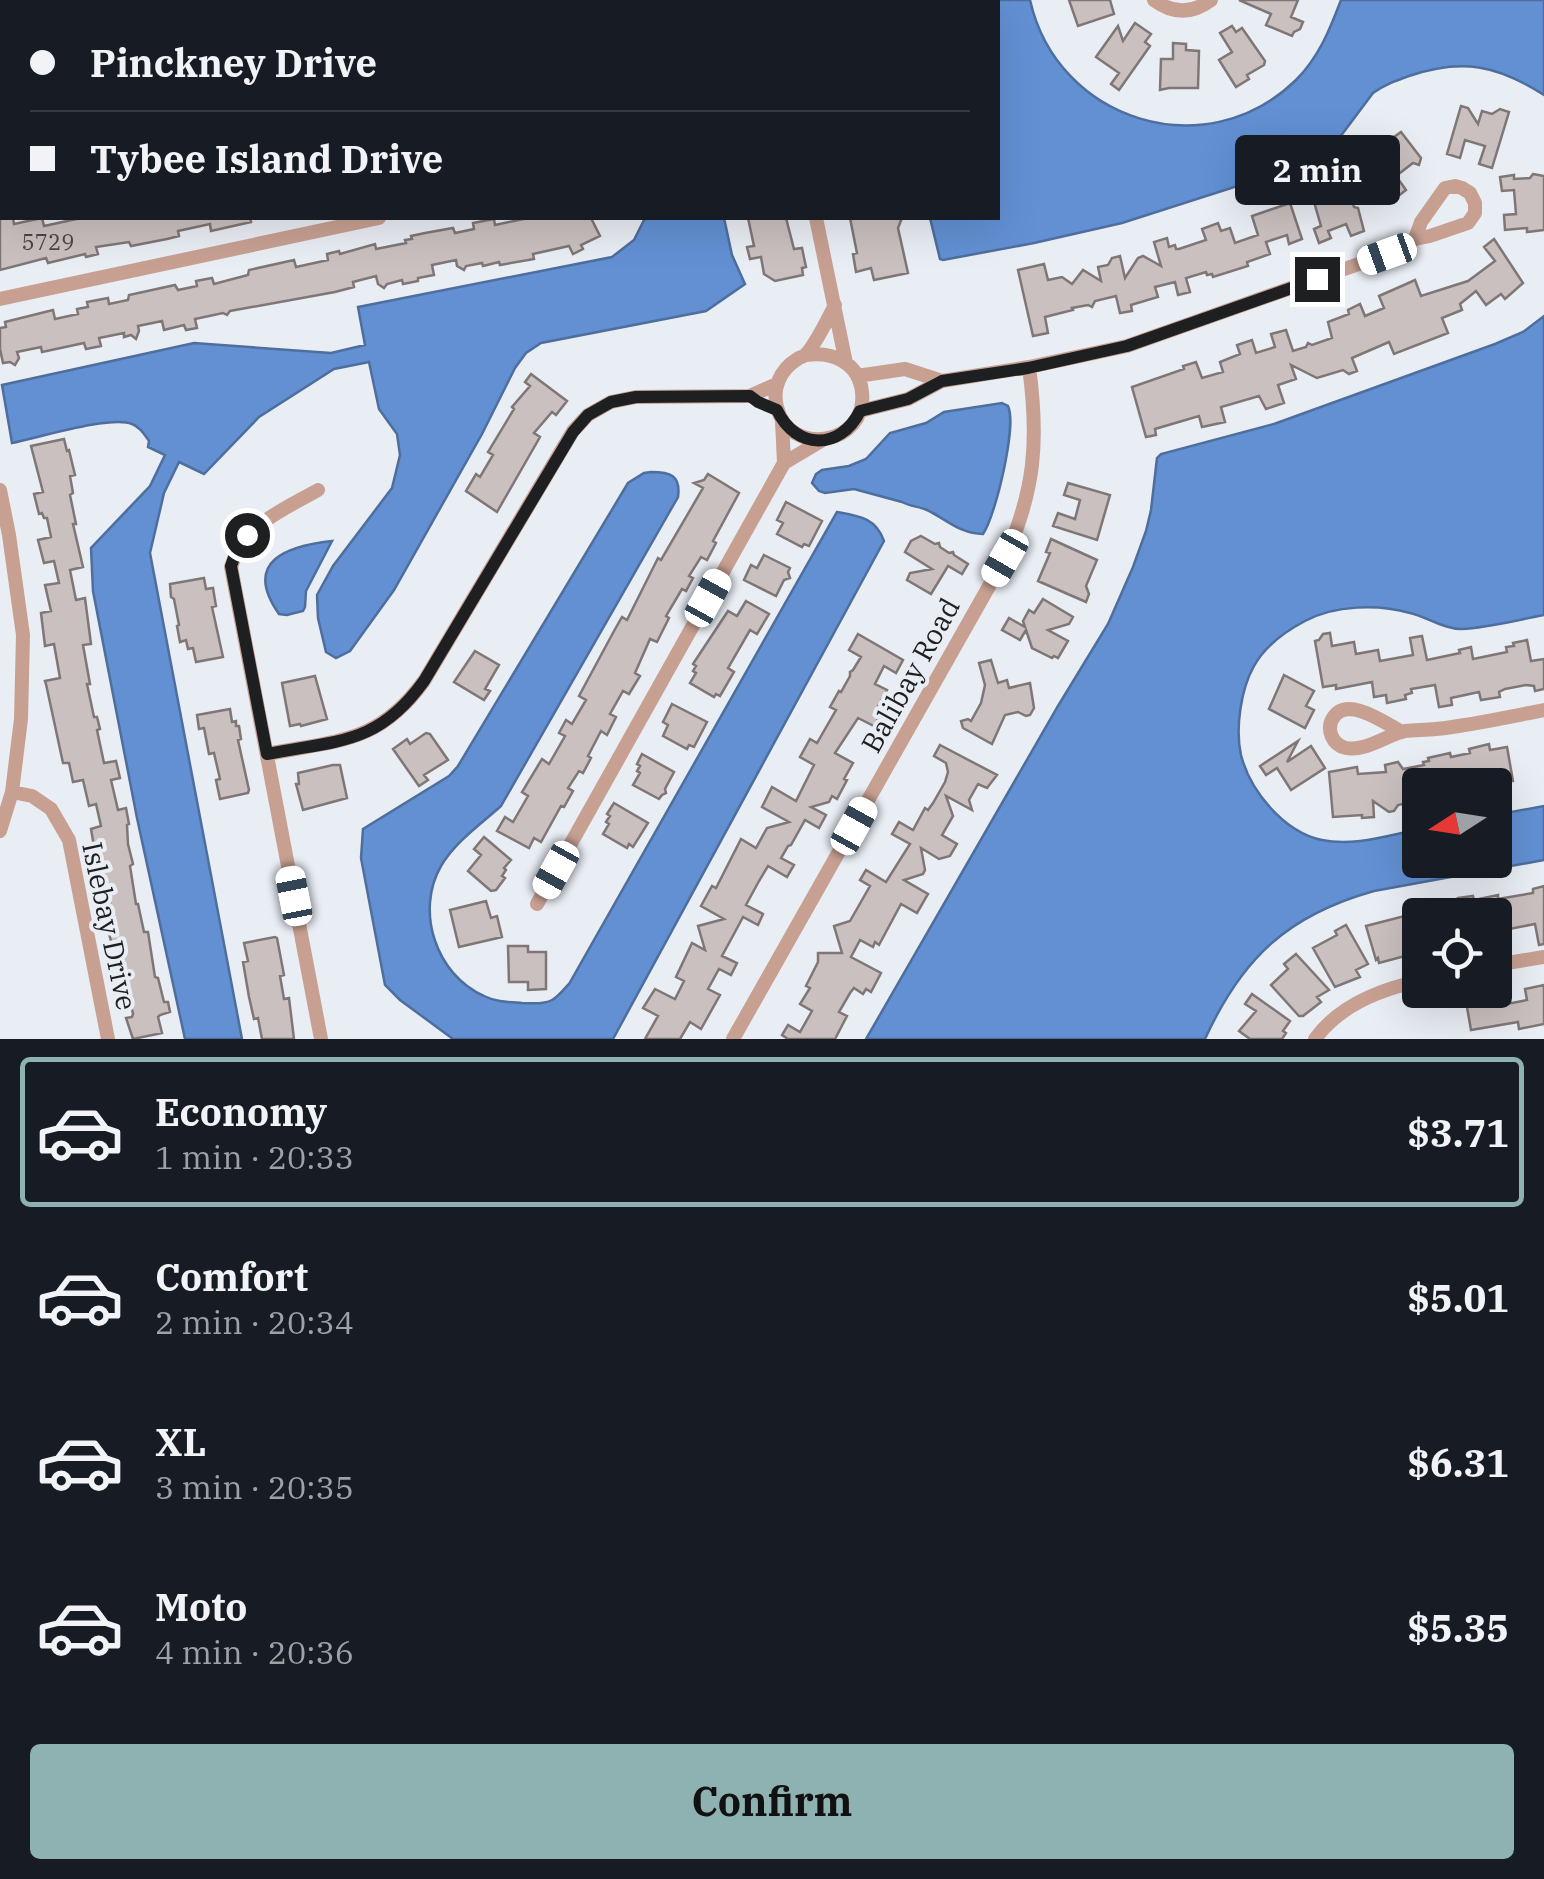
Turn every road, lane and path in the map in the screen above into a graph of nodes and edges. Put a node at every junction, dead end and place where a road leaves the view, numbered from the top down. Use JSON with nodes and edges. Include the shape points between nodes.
{"nodes":[{"id":1,"x":1154,"y":0,"type":"edge"},
{"id":2,"x":1211,"y":0,"type":"edge"},
{"id":3,"x":370,"y":220,"type":"edge"},
{"id":4,"x":816,"y":220,"type":"edge"},
{"id":5,"x":1415,"y":239,"type":"junction"},
{"id":6,"x":0,"y":299,"type":"edge"},
{"id":7,"x":836,"y":305,"type":"junction"},
{"id":8,"x":806,"y":355,"type":"junction"},
{"id":9,"x":846,"y":363,"type":"junction"},
{"id":10,"x":1028,"y":368,"type":"junction"},
{"id":11,"x":908,"y":370,"type":"junction"},
{"id":12,"x":857,"y":376,"type":"junction"},
{"id":13,"x":942,"y":381,"type":"junction"},
{"id":14,"x":777,"y":384,"type":"junction"},
{"id":15,"x":750,"y":396,"type":"junction"},
{"id":16,"x":913,"y":396,"type":"junction"},
{"id":17,"x":860,"y":411,"type":"junction"},
{"id":18,"x":780,"y":415,"type":"junction"},
{"id":19,"x":822,"y":441,"type":"junction"},
{"id":20,"x":784,"y":463,"type":"junction"},
{"id":21,"x":0,"y":490,"type":"edge"},
{"id":22,"x":318,"y":490,"type":"dead end"},
{"id":23,"x":1544,"y":710,"type":"edge"},
{"id":24,"x":1402,"y":732,"type":"junction"},
{"id":25,"x":267,"y":754,"type":"junction"},
{"id":26,"x":12,"y":792,"type":"junction"},
{"id":27,"x":0,"y":831,"type":"edge"},
{"id":28,"x":537,"y":904,"type":"dead end"},
{"id":29,"x":1544,"y":957,"type":"edge"},
{"id":30,"x":1512,"y":962,"type":"edge"},
{"id":31,"x":1402,"y":985,"type":"edge"},
{"id":32,"x":108,"y":1039,"type":"edge"},
{"id":33,"x":321,"y":1039,"type":"edge"},
{"id":34,"x":733,"y":1039,"type":"edge"},
{"id":35,"x":1315,"y":1039,"type":"edge"}],
"edges":[{"from":1,"to":2,"type":"street","via":[[1182,12]]},
{"from":3,"to":6,"type":"street"},
{"from":4,"to":7,"type":"street"},
{"from":5,"to":5,"type":"street","via":[[1468,222],[1475,214],[1470,193],[1445,188]]},
{"from":5,"to":10,"type":"street","via":[[1127,346]]},
{"from":7,"to":8,"type":"street"},
{"from":7,"to":9,"type":"street"},
{"from":8,"to":9,"type":"street"},
{"from":8,"to":14,"type":"street"},
{"from":9,"to":12,"type":"street"},
{"from":10,"to":13,"type":"street"},
{"from":10,"to":34,"type":"street","name":"Balibay Road","via":[[1034,460],[1005,558]]},
{"from":11,"to":12,"type":"street"},
{"from":11,"to":13,"type":"street"},
{"from":11,"to":16,"type":"street"},
{"from":12,"to":17,"type":"street"},
{"from":13,"to":16,"type":"street"},
{"from":14,"to":15,"type":"street"},
{"from":14,"to":18,"type":"street"},
{"from":15,"to":18,"type":"street"},
{"from":15,"to":25,"type":"street","via":[[636,397],[588,415],[409,702],[357,737]]},
{"from":16,"to":17,"type":"street"},
{"from":17,"to":19,"type":"street","via":[[846,432]]},
{"from":18,"to":19,"type":"street","via":[[793,432]]},
{"from":18,"to":20,"type":"street"},
{"from":19,"to":20,"type":"street"},
{"from":20,"to":28,"type":"street"},
{"from":21,"to":26,"type":"street","via":[[23,635]]},
{"from":22,"to":25,"type":"street","via":[[247,535],[231,566]]},
{"from":23,"to":24,"type":"street"},
{"from":24,"to":24,"type":"street","via":[[1354,708],[1342,709],[1329,730],[1349,749]]},
{"from":25,"to":33,"type":"street"},
{"from":26,"to":27,"type":"street"},
{"from":26,"to":32,"type":"street","name":"Islebay Drive","via":[[51,809],[69,840]]},
{"from":29,"to":30,"type":"street"},
{"from":31,"to":35,"type":"street","via":[[1352,1006]]}]}
